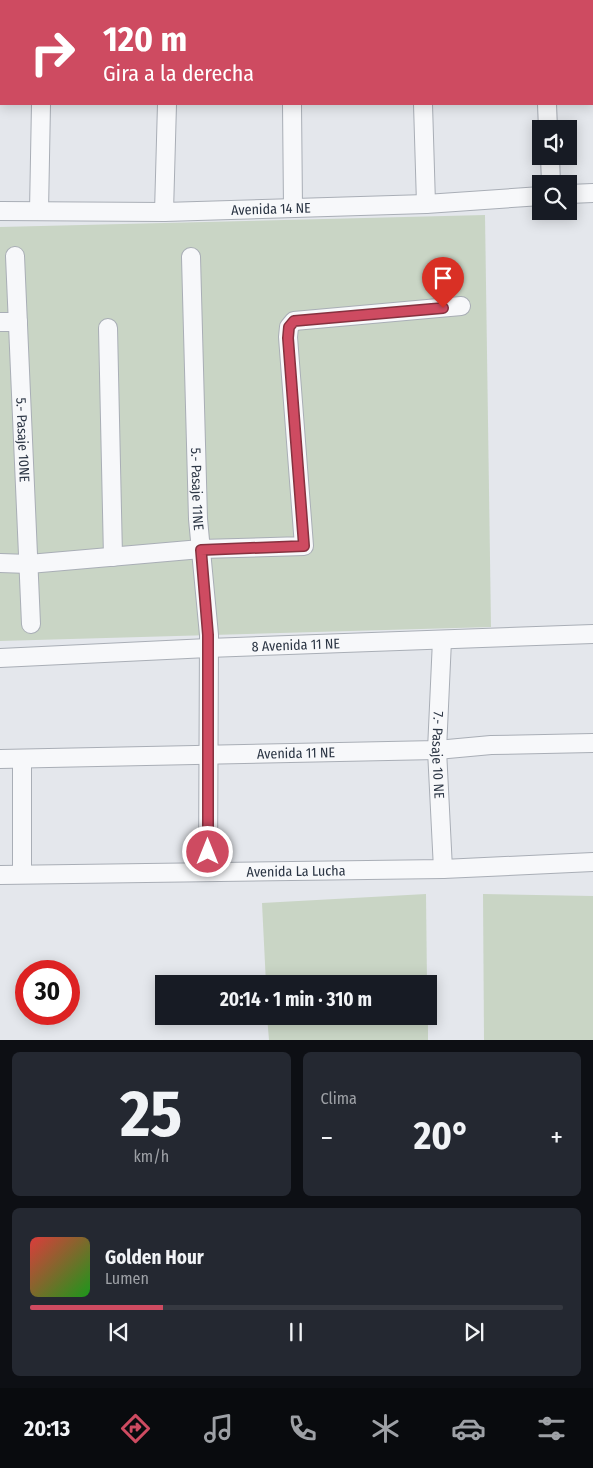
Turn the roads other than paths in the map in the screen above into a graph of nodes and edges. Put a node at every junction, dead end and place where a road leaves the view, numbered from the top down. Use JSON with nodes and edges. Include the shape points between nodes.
{"nodes":[{"id":1,"x":41,"y":105,"type":"edge"},
{"id":2,"x":167,"y":105,"type":"edge"},
{"id":3,"x":292,"y":105,"type":"edge"},
{"id":4,"x":423,"y":105,"type":"edge"},
{"id":5,"x":547,"y":105,"type":"edge"},
{"id":6,"x":548,"y":120,"type":"edge"},
{"id":7,"x":593,"y":193,"type":"edge"},
{"id":8,"x":577,"y":194,"type":"edge"},
{"id":9,"x":532,"y":197,"type":"edge"},
{"id":10,"x":426,"y":204,"type":"junction"},
{"id":11,"x":294,"y":208,"type":"junction"},
{"id":12,"x":0,"y":211,"type":"edge"},
{"id":13,"x":39,"y":211,"type":"junction"},
{"id":14,"x":164,"y":212,"type":"junction"},
{"id":15,"x":15,"y":256,"type":"dead end"},
{"id":16,"x":191,"y":257,"type":"dead end"},
{"id":17,"x":462,"y":306,"type":"dead end"},
{"id":18,"x":0,"y":322,"type":"edge"},
{"id":19,"x":18,"y":322,"type":"junction"},
{"id":20,"x":108,"y":328,"type":"dead end"},
{"id":21,"x":201,"y":550,"type":"junction"},
{"id":22,"x":113,"y":557,"type":"junction"},
{"id":23,"x":0,"y":563,"type":"edge"},
{"id":24,"x":29,"y":564,"type":"junction"},
{"id":25,"x":31,"y":624,"type":"dead end"},
{"id":26,"x":593,"y":634,"type":"edge"},
{"id":27,"x":442,"y":640,"type":"junction"},
{"id":28,"x":208,"y":648,"type":"junction"},
{"id":29,"x":0,"y":658,"type":"edge"},
{"id":30,"x":593,"y":743,"type":"edge"},
{"id":31,"x":437,"y":750,"type":"junction"},
{"id":32,"x":208,"y":754,"type":"junction"},
{"id":33,"x":22,"y":759,"type":"junction"},
{"id":34,"x":0,"y":760,"type":"edge"},
{"id":35,"x":593,"y":862,"type":"edge"},
{"id":36,"x":443,"y":869,"type":"junction"},
{"id":37,"x":208,"y":872,"type":"junction"},
{"id":38,"x":22,"y":874,"type":"junction"},
{"id":39,"x":0,"y":875,"type":"edge"}],
"edges":[{"from":1,"to":13,"type":"street"},
{"from":2,"to":14,"type":"street"},
{"from":3,"to":11,"type":"street"},
{"from":4,"to":10,"type":"street"},
{"from":5,"to":6,"type":"street"},
{"from":7,"to":8,"type":"street"},
{"from":9,"to":10,"type":"street","name":"Avenida 14 NE"},
{"from":10,"to":11,"type":"street","name":"Avenida 14 NE"},
{"from":11,"to":14,"type":"street","name":"Avenida 14 NE"},
{"from":12,"to":13,"type":"street","name":"Avenida 14 NE"},
{"from":13,"to":14,"type":"street","name":"Avenida 14 NE"},
{"from":15,"to":19,"type":"street","name":"5.- Pasaje 10NE"},
{"from":16,"to":21,"type":"street","name":"5.- Pasaje 11NE"},
{"from":17,"to":21,"type":"street","via":[[294,321],[289,327],[288,338],[304,546]]},
{"from":18,"to":19,"type":"street"},
{"from":19,"to":24,"type":"street","name":"5.- Pasaje 10NE"},
{"from":20,"to":22,"type":"street"},
{"from":21,"to":22,"type":"street"},
{"from":21,"to":28,"type":"street","name":"5.- Pasaje 11NE"},
{"from":22,"to":24,"type":"street"},
{"from":23,"to":24,"type":"street"},
{"from":24,"to":25,"type":"street","name":"5.- Pasaje 10NE"},
{"from":26,"to":27,"type":"street","name":"8 Avenida 11 NE"},
{"from":27,"to":28,"type":"street","name":"8 Avenida 11 NE"},
{"from":27,"to":31,"type":"street","name":"7.- Pasaje 10 NE"},
{"from":28,"to":29,"type":"street","name":"8 Avenida 11 NE"},
{"from":28,"to":32,"type":"street","name":"5.- Pasaje 11NE"},
{"from":30,"to":31,"type":"street","name":"Avenida 11 NE","via":[[491,745]]},
{"from":31,"to":32,"type":"street","name":"Avenida 11 NE"},
{"from":31,"to":36,"type":"street","name":"7.- Pasaje 10 NE"},
{"from":32,"to":33,"type":"street","name":"Avenida 11 NE"},
{"from":32,"to":37,"type":"street","name":"5.- Pasaje 11NE"},
{"from":33,"to":34,"type":"street","name":"Avenida 11 NE"},
{"from":33,"to":38,"type":"street"},
{"from":35,"to":36,"type":"street","name":"Avenida La Lucha"},
{"from":36,"to":37,"type":"street","name":"Avenida La Lucha"},
{"from":37,"to":38,"type":"street","name":"Avenida La Lucha"},
{"from":38,"to":39,"type":"street","name":"Avenida La Lucha"}]}
